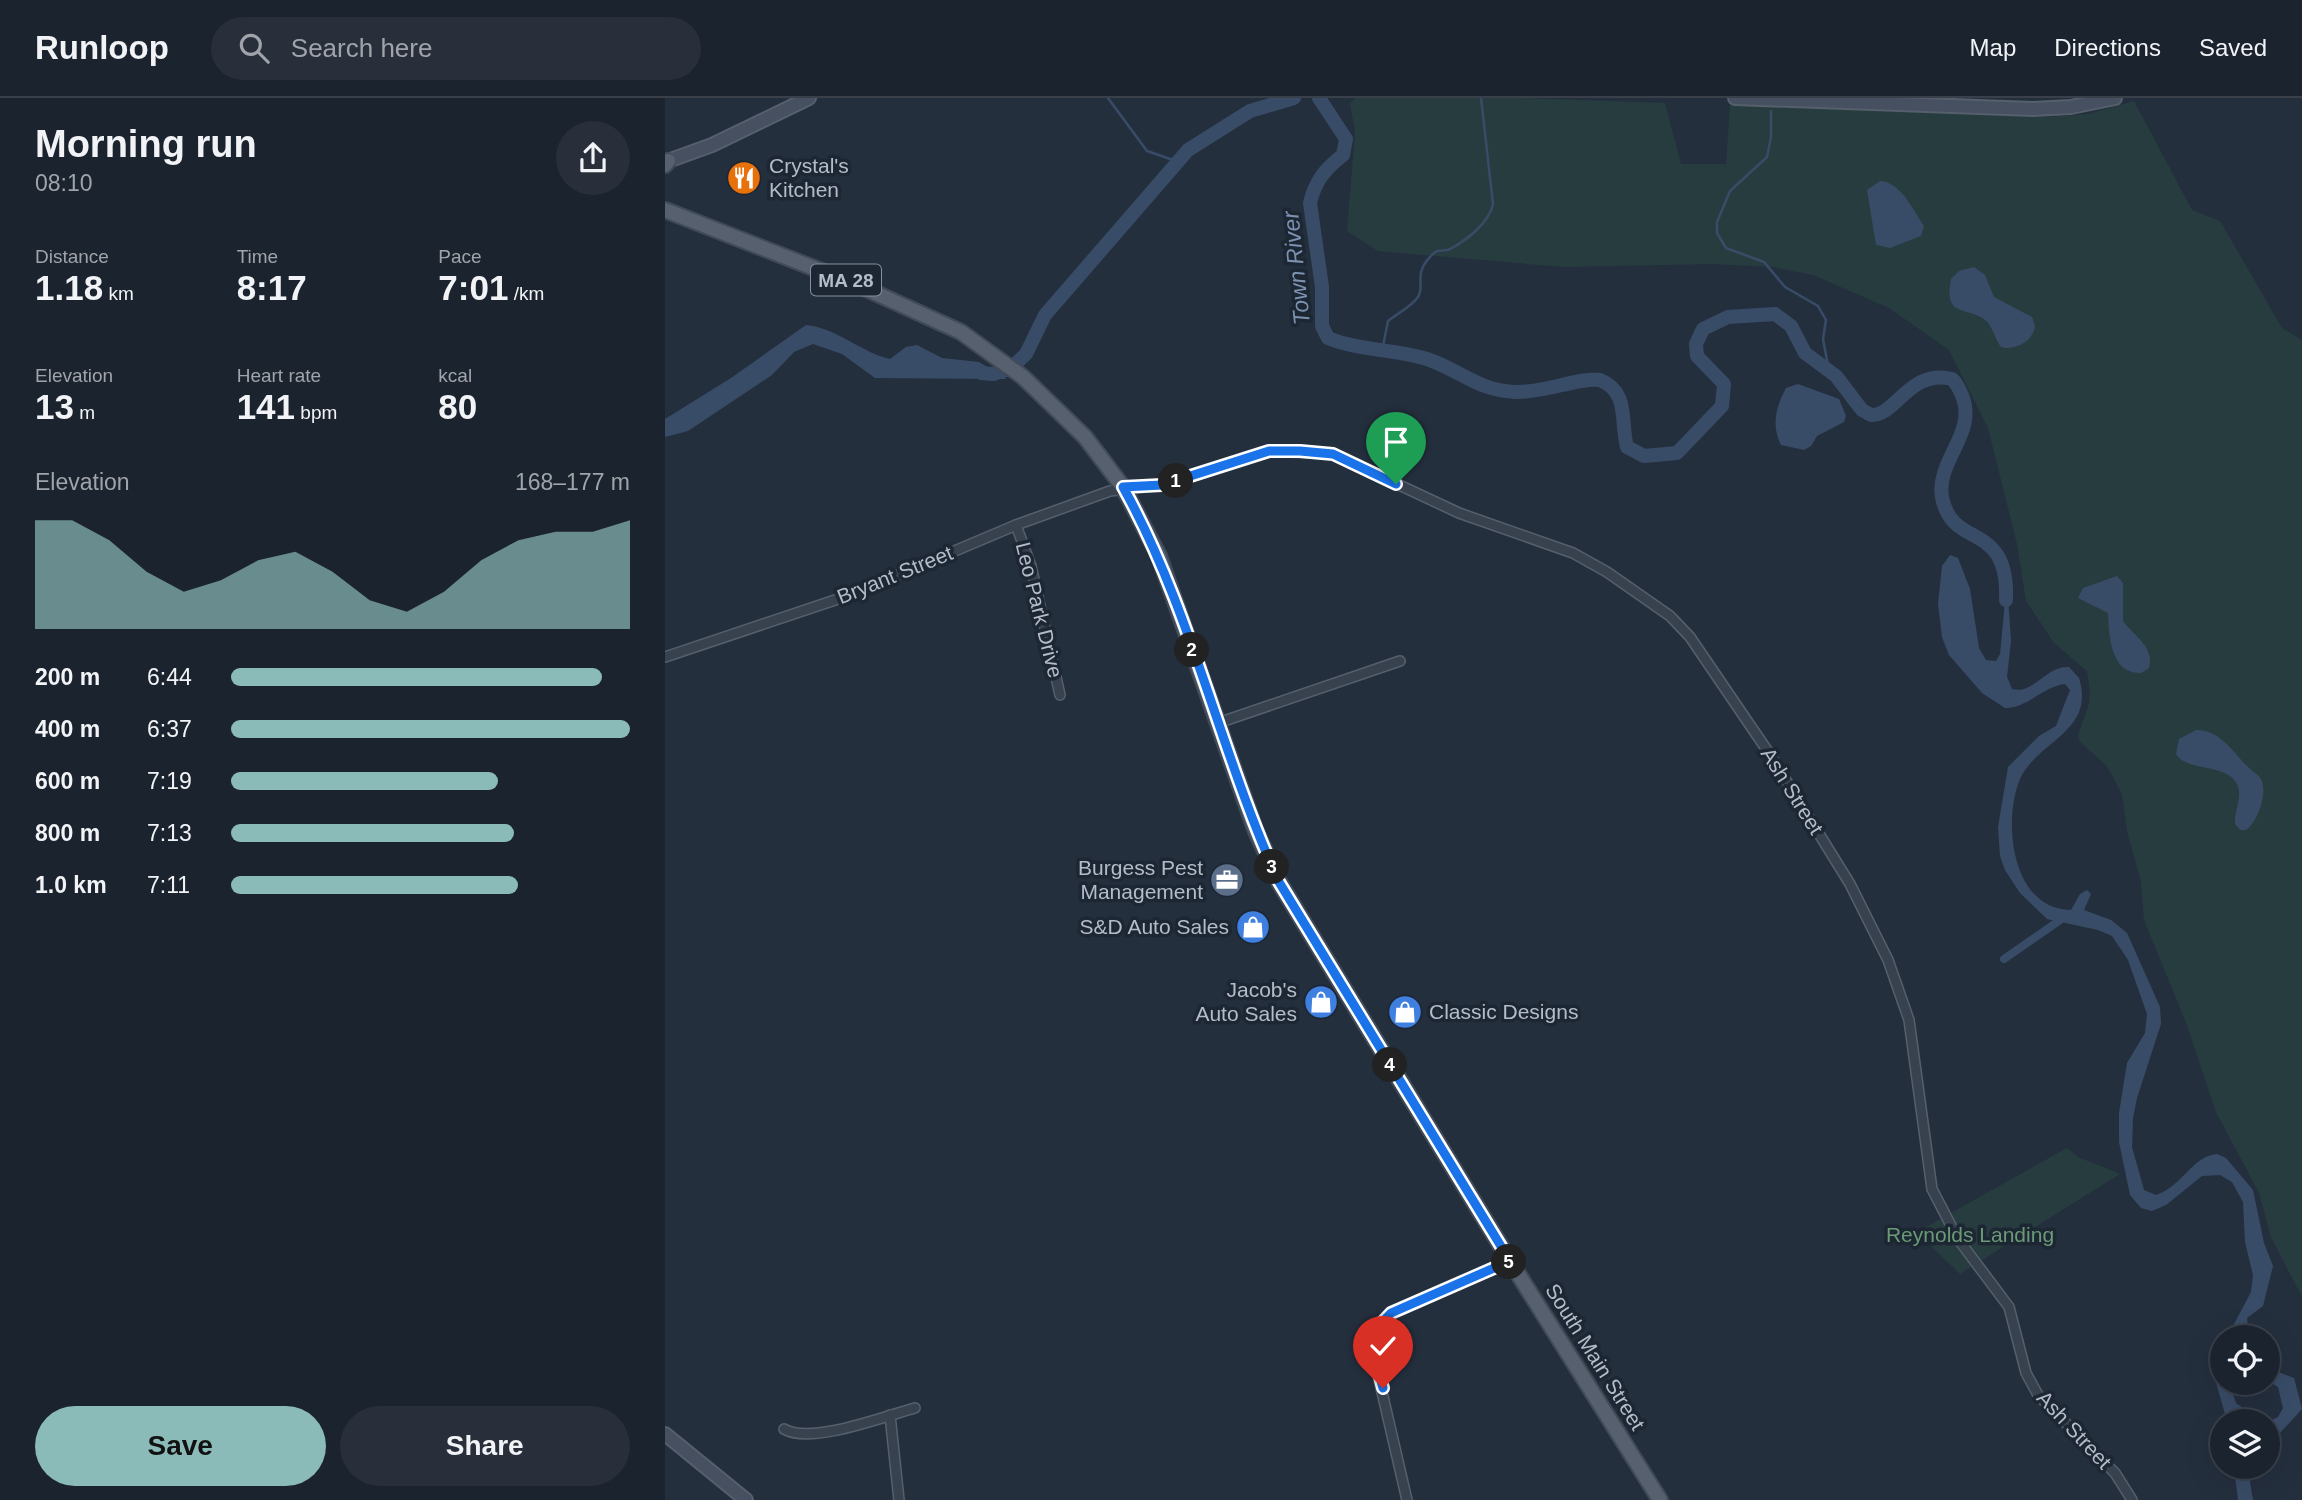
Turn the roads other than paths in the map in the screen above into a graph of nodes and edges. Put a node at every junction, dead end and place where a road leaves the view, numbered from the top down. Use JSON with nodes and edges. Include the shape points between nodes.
{"nodes":[{"id":1,"x":809,"y":98,"type":"edge"},
{"id":2,"x":1735,"y":98,"type":"edge"},
{"id":3,"x":2115,"y":98,"type":"edge"},
{"id":4,"x":666,"y":163,"type":"edge"},
{"id":5,"x":665,"y":210,"type":"edge"},
{"id":6,"x":1123,"y":487,"type":"junction"},
{"id":7,"x":1016,"y":525,"type":"junction"},
{"id":8,"x":665,"y":657,"type":"edge"},
{"id":9,"x":1400,"y":660,"type":"dead end"},
{"id":10,"x":1060,"y":695,"type":"dead end"},
{"id":11,"x":1218,"y":723,"type":"junction"},
{"id":12,"x":1510,"y":1261,"type":"junction"},
{"id":13,"x":915,"y":1408,"type":"dead end"},
{"id":14,"x":890,"y":1415,"type":"junction"},
{"id":15,"x":784,"y":1429,"type":"dead end"},
{"id":16,"x":665,"y":1434,"type":"edge"},
{"id":17,"x":746,"y":1500,"type":"edge"},
{"id":18,"x":899,"y":1500,"type":"edge"},
{"id":19,"x":1407,"y":1500,"type":"edge"},
{"id":20,"x":1660,"y":1500,"type":"edge"},
{"id":21,"x":2132,"y":1500,"type":"edge"}],
"edges":[{"from":1,"to":4,"type":"main road"},
{"from":2,"to":3,"type":"main road","via":[[2024,109],[2071,107]]},
{"from":5,"to":6,"type":"main road","name":"South Main Street","number":"MA 28","via":[[961,332],[1023,377],[1085,437]]},
{"from":6,"to":7,"type":"street","name":"Bryant Street"},
{"from":6,"to":11,"type":"main road","name":"South Main Street","number":"MA 28","via":[[1159,556]]},
{"from":6,"to":21,"type":"street","name":"Ash Street","via":[[1162,485],[1269,451],[1333,454],[1459,513],[1573,553],[1670,615],[1711,664],[1771,756],[1850,884],[1888,960],[1909,1020],[1932,1189],[1958,1239],[2009,1307],[2026,1373],[2038,1395],[2115,1473]]},
{"from":7,"to":8,"type":"street","name":"Bryant Street","via":[[853,594]]},
{"from":7,"to":10,"type":"street","name":"Leo Park Drive","via":[[1031,566]]},
{"from":9,"to":11,"type":"street"},
{"from":11,"to":12,"type":"main road","name":"South Main Street","number":"MA 28","via":[[1279,882]]},
{"from":12,"to":19,"type":"street","via":[[1391,1313],[1369,1336]]},
{"from":12,"to":20,"type":"main road","name":"South Main Street","number":"MA 28"},
{"from":13,"to":14,"type":"street"},
{"from":14,"to":15,"type":"street","via":[[811,1434]]},
{"from":14,"to":18,"type":"street"},
{"from":16,"to":17,"type":"main road"}]}
